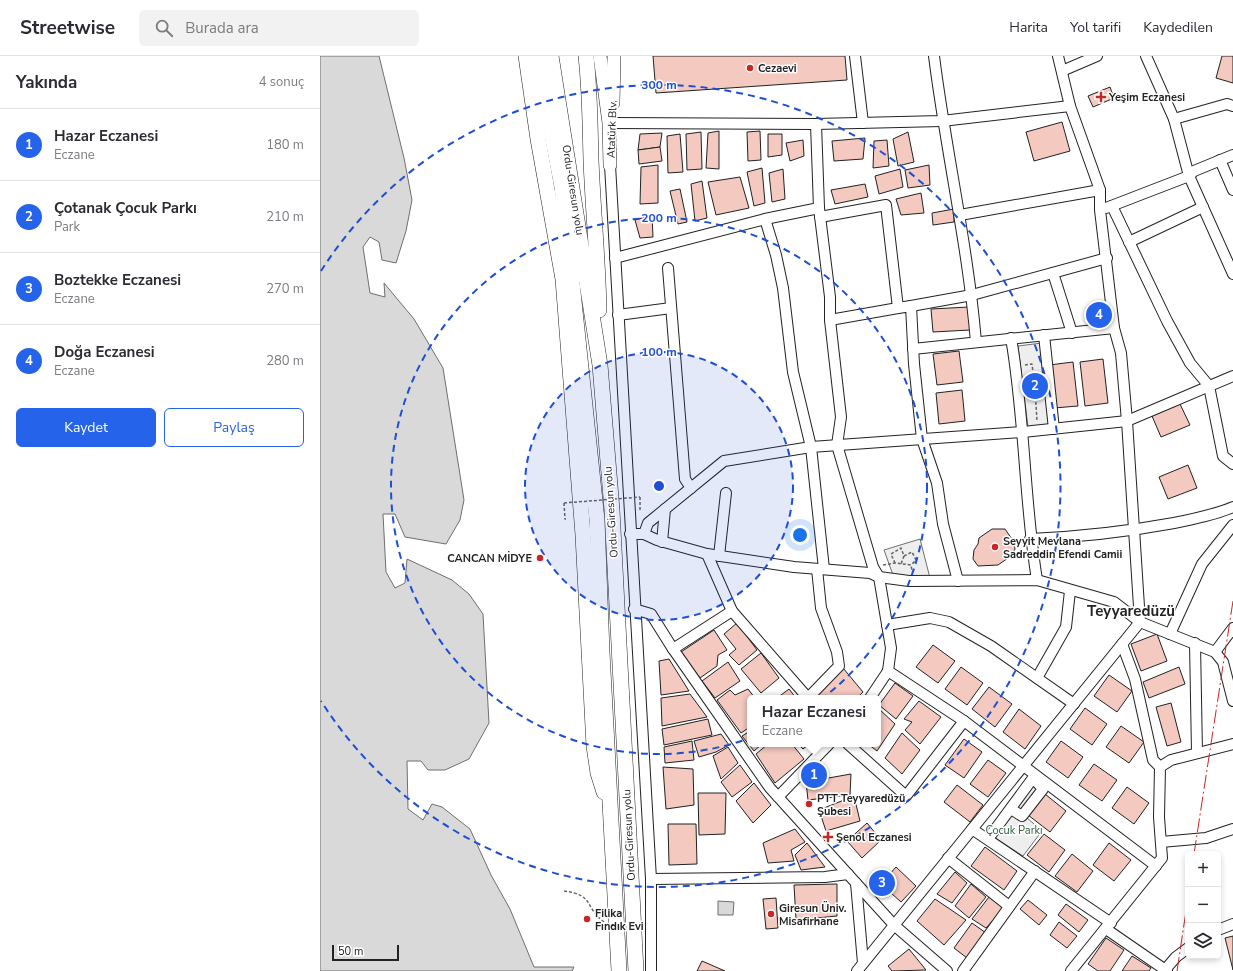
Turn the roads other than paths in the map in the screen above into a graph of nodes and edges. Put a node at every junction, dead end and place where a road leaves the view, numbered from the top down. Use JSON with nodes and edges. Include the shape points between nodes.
{"nodes":[{"id":1,"x":526,"y":56,"type":"edge"},
{"id":2,"x":537,"y":56,"type":"edge"},
{"id":3,"x":551,"y":56,"type":"edge"},
{"id":4,"x":586,"y":56,"type":"edge"},
{"id":5,"x":600,"y":56,"type":"edge"},
{"id":6,"x":614,"y":56,"type":"edge"},
{"id":7,"x":855,"y":56,"type":"edge"},
{"id":8,"x":934,"y":56,"type":"edge"},
{"id":9,"x":1058,"y":56,"type":"edge"},
{"id":10,"x":1097,"y":56,"type":"edge"},
{"id":11,"x":1146,"y":56,"type":"edge"},
{"id":12,"x":1062,"y":71,"type":"junction"},
{"id":13,"x":1070,"y":106,"type":"junction"},
{"id":14,"x":1233,"y":106,"type":"edge"},
{"id":15,"x":1174,"y":119,"type":"junction"},
{"id":16,"x":942,"y":121,"type":"junction"},
{"id":17,"x":612,"y":123,"type":"junction"},
{"id":18,"x":863,"y":123,"type":"junction"},
{"id":19,"x":816,"y":124,"type":"junction"},
{"id":20,"x":1233,"y":155,"type":"edge"},
{"id":21,"x":1220,"y":160,"type":"junction"},
{"id":22,"x":610,"y":165,"type":"junction"},
{"id":23,"x":1189,"y":176,"type":"junction"},
{"id":24,"x":1100,"y":190,"type":"junction"},
{"id":25,"x":1233,"y":190,"type":"edge"},
{"id":26,"x":1112,"y":206,"type":"junction"},
{"id":27,"x":1203,"y":207,"type":"junction"},
{"id":28,"x":1100,"y":210,"type":"junction"},
{"id":29,"x":819,"y":212,"type":"junction"},
{"id":30,"x":960,"y":215,"type":"junction"},
{"id":31,"x":765,"y":218,"type":"junction"},
{"id":32,"x":1129,"y":242,"type":"junction"},
{"id":33,"x":615,"y":258,"type":"junction"},
{"id":34,"x":1107,"y":258,"type":"junction"},
{"id":35,"x":668,"y":268,"type":"dead end"},
{"id":36,"x":1053,"y":273,"type":"junction"},
{"id":37,"x":1233,"y":274,"type":"edge"},
{"id":38,"x":563,"y":279,"type":"junction"},
{"id":39,"x":972,"y":295,"type":"junction"},
{"id":40,"x":911,"y":306,"type":"junction"},
{"id":41,"x":671,"y":308,"type":"junction"},
{"id":42,"x":898,"y":308,"type":"junction"},
{"id":43,"x":618,"y":315,"type":"junction"},
{"id":44,"x":830,"y":320,"type":"junction"},
{"id":45,"x":1114,"y":328,"type":"junction"},
{"id":46,"x":1072,"y":333,"type":"junction"},
{"id":47,"x":1044,"y":335,"type":"junction"},
{"id":48,"x":1011,"y":338,"type":"junction"},
{"id":49,"x":976,"y":342,"type":"junction"},
{"id":50,"x":913,"y":349,"type":"junction"},
{"id":51,"x":600,"y":365,"type":"junction"},
{"id":52,"x":1233,"y":376,"type":"edge"},
{"id":53,"x":583,"y":377,"type":"junction"},
{"id":54,"x":1209,"y":386,"type":"junction"},
{"id":55,"x":1127,"y":421,"type":"junction"},
{"id":56,"x":1054,"y":429,"type":"junction"},
{"id":57,"x":1023,"y":432,"type":"junction"},
{"id":58,"x":922,"y":439,"type":"junction"},
{"id":59,"x":837,"y":445,"type":"junction"},
{"id":60,"x":811,"y":446,"type":"junction"},
{"id":61,"x":1233,"y":464,"type":"edge"},
{"id":62,"x":691,"y":488,"type":"junction"},
{"id":63,"x":726,"y":493,"type":"dead end"},
{"id":64,"x":1233,"y":507,"type":"edge"},
{"id":65,"x":664,"y":509,"type":"junction"},
{"id":66,"x":1233,"y":525,"type":"edge"},
{"id":67,"x":1134,"y":531,"type":"junction"},
{"id":68,"x":630,"y":534,"type":"junction"},
{"id":69,"x":644,"y":534,"type":"junction"},
{"id":70,"x":1030,"y":539,"type":"junction"},
{"id":71,"x":662,"y":542,"type":"junction"},
{"id":72,"x":707,"y":554,"type":"junction"},
{"id":73,"x":718,"y":556,"type":"junction"},
{"id":74,"x":820,"y":569,"type":"junction"},
{"id":75,"x":879,"y":577,"type":"junction"},
{"id":76,"x":1037,"y":580,"type":"junction"},
{"id":77,"x":958,"y":581,"type":"junction"},
{"id":78,"x":1070,"y":591,"type":"junction"},
{"id":79,"x":634,"y":609,"type":"junction"},
{"id":80,"x":732,"y":611,"type":"junction"},
{"id":81,"x":1140,"y":622,"type":"junction"},
{"id":82,"x":887,"y":624,"type":"junction"},
{"id":83,"x":1233,"y":628,"type":"edge"},
{"id":84,"x":1170,"y":634,"type":"junction"},
{"id":85,"x":1122,"y":644,"type":"junction"},
{"id":86,"x":1195,"y":644,"type":"junction"},
{"id":87,"x":673,"y":649,"type":"junction"},
{"id":88,"x":1215,"y":652,"type":"junction"},
{"id":89,"x":888,"y":671,"type":"junction"},
{"id":90,"x":1036,"y":678,"type":"junction"},
{"id":91,"x":805,"y":695,"type":"edge"},
{"id":92,"x":811,"y":695,"type":"edge"},
{"id":93,"x":872,"y":695,"type":"edge"},
{"id":94,"x":1233,"y":701,"type":"edge"},
{"id":95,"x":1074,"y":704,"type":"junction"},
{"id":96,"x":964,"y":721,"type":"junction"},
{"id":97,"x":1233,"y":744,"type":"edge"},
{"id":98,"x":826,"y":747,"type":"edge"},
{"id":99,"x":851,"y":747,"type":"edge"},
{"id":100,"x":1197,"y":753,"type":"junction"},
{"id":101,"x":1024,"y":765,"type":"junction"},
{"id":102,"x":1160,"y":768,"type":"junction"},
{"id":103,"x":778,"y":797,"type":"junction"},
{"id":104,"x":1011,"y":809,"type":"dead end"},
{"id":105,"x":610,"y":811,"type":"junction"},
{"id":106,"x":972,"y":829,"type":"junction"},
{"id":107,"x":1233,"y":829,"type":"edge"},
{"id":108,"x":988,"y":839,"type":"junction"},
{"id":109,"x":1161,"y":842,"type":"junction"},
{"id":110,"x":948,"y":858,"type":"junction"},
{"id":111,"x":1156,"y":866,"type":"junction"},
{"id":112,"x":1035,"y":871,"type":"junction"},
{"id":113,"x":848,"y":874,"type":"junction"},
{"id":114,"x":651,"y":879,"type":"junction"},
{"id":115,"x":856,"y":883,"type":"junction"},
{"id":116,"x":1009,"y":906,"type":"junction"},
{"id":117,"x":1233,"y":924,"type":"edge"},
{"id":118,"x":894,"y":925,"type":"junction"},
{"id":119,"x":1108,"y":926,"type":"junction"},
{"id":120,"x":1221,"y":929,"type":"edge"},
{"id":121,"x":1185,"y":950,"type":"edge"},
{"id":122,"x":619,"y":966,"type":"edge"},
{"id":123,"x":860,"y":967,"type":"edge"},
{"id":124,"x":1165,"y":970,"type":"edge"},
{"id":125,"x":636,"y":971,"type":"edge"},
{"id":126,"x":651,"y":971,"type":"edge"},
{"id":127,"x":947,"y":971,"type":"edge"},
{"id":128,"x":963,"y":971,"type":"edge"},
{"id":129,"x":1071,"y":971,"type":"edge"}],
"edges":[{"from":1,"to":38,"type":"highway"},
{"from":2,"to":53,"type":"highway","name":"Ordu-Giresun yolu","via":[[562,187]]},
{"from":3,"to":51,"type":"highway","name":"Ordu-Giresun yolu"},
{"from":4,"to":51,"type":"highway","via":[[590,87]]},
{"from":5,"to":22,"type":"main road","name":"Atatürk Blv.","via":[[609,123]]},
{"from":6,"to":17,"type":"main road","name":"Atatürk Blv."},
{"from":7,"to":18,"type":"street"},
{"from":8,"to":16,"type":"street"},
{"from":9,"to":12,"type":"street"},
{"from":10,"to":12,"type":"street"},
{"from":11,"to":15,"type":"street"},
{"from":12,"to":13,"type":"street"},
{"from":13,"to":16,"type":"street"},
{"from":13,"to":24,"type":"street"},
{"from":14,"to":15,"type":"street","via":[[1227,104]]},
{"from":15,"to":23,"type":"street"},
{"from":16,"to":18,"type":"street"},
{"from":16,"to":30,"type":"street"},
{"from":17,"to":19,"type":"street"},
{"from":17,"to":22,"type":"main road","name":"Atatürk Blv."},
{"from":18,"to":19,"type":"street"},
{"from":19,"to":29,"type":"street"},
{"from":20,"to":21,"type":"street"},
{"from":21,"to":23,"type":"street","via":[[1194,171]]},
{"from":21,"to":25,"type":"street"},
{"from":22,"to":33,"type":"street"},
{"from":23,"to":26,"type":"street"},
{"from":23,"to":27,"type":"street"},
{"from":24,"to":28,"type":"street"},
{"from":24,"to":30,"type":"street"},
{"from":26,"to":28,"type":"street"},
{"from":26,"to":32,"type":"street"},
{"from":27,"to":32,"type":"street"},
{"from":27,"to":37,"type":"street"},
{"from":28,"to":34,"type":"street"},
{"from":29,"to":31,"type":"street"},
{"from":29,"to":42,"type":"street","via":[[886,205]]},
{"from":29,"to":44,"type":"street","via":[[830,297]]},
{"from":30,"to":39,"type":"street"},
{"from":31,"to":33,"type":"street"},
{"from":31,"to":60,"type":"street","via":[[781,282],[793,372]]},
{"from":32,"to":54,"type":"street","via":[[1190,363]]},
{"from":33,"to":43,"type":"street"},
{"from":34,"to":36,"type":"street"},
{"from":34,"to":45,"type":"street"},
{"from":35,"to":41,"type":"street"},
{"from":36,"to":39,"type":"street"},
{"from":36,"to":46,"type":"street"},
{"from":38,"to":53,"type":"highway"},
{"from":38,"to":105,"type":"highway","via":[[583,535],[594,746],[598,773]]},
{"from":39,"to":40,"type":"street"},
{"from":39,"to":49,"type":"street"},
{"from":40,"to":42,"type":"street"},
{"from":40,"to":50,"type":"street"},
{"from":41,"to":43,"type":"street"},
{"from":41,"to":62,"type":"street","via":[[685,478]]},
{"from":42,"to":44,"type":"street"},
{"from":43,"to":68,"type":"street"},
{"from":44,"to":59,"type":"street","via":[[841,417]]},
{"from":45,"to":46,"type":"street"},
{"from":45,"to":55,"type":"street","via":[[1121,353]]},
{"from":46,"to":47,"type":"street"},
{"from":47,"to":48,"type":"street"},
{"from":47,"to":56,"type":"street"},
{"from":48,"to":49,"type":"street"},
{"from":48,"to":57,"type":"street"},
{"from":49,"to":50,"type":"street"},
{"from":50,"to":58,"type":"street"},
{"from":51,"to":125,"type":"highway","name":"Ordu-Giresun yolu","via":[[612,510]]},
{"from":52,"to":54,"type":"street"},
{"from":53,"to":105,"type":"highway","name":"Ordu-Giresun yolu","via":[[597,520]]},
{"from":54,"to":55,"type":"street"},
{"from":54,"to":61,"type":"street","via":[[1223,456]]},
{"from":55,"to":56,"type":"street"},
{"from":55,"to":67,"type":"street"},
{"from":56,"to":57,"type":"street"},
{"from":57,"to":58,"type":"street"},
{"from":57,"to":70,"type":"street"},
{"from":58,"to":59,"type":"street"},
{"from":58,"to":77,"type":"street","via":[[937,483],[942,524]]},
{"from":59,"to":60,"type":"street"},
{"from":59,"to":75,"type":"street","via":[[873,567]]},
{"from":60,"to":62,"type":"street","via":[[724,461]]},
{"from":60,"to":74,"type":"street"},
{"from":62,"to":65,"type":"street"},
{"from":63,"to":73,"type":"street"},
{"from":64,"to":67,"type":"street","via":[[1217,514]]},
{"from":65,"to":69,"type":"street","via":[[648,522]]},
{"from":65,"to":71,"type":"street"},
{"from":66,"to":84,"type":"street","via":[[1202,564]]},
{"from":67,"to":70,"type":"street"},
{"from":67,"to":81,"type":"street"},
{"from":68,"to":69,"type":"street"},
{"from":68,"to":79,"type":"street"},
{"from":69,"to":71,"type":"street"},
{"from":70,"to":76,"type":"street"},
{"from":71,"to":72,"type":"street"},
{"from":72,"to":73,"type":"street"},
{"from":72,"to":80,"type":"street"},
{"from":73,"to":74,"type":"street"},
{"from":74,"to":75,"type":"street","via":[[870,573]]},
{"from":74,"to":92,"type":"street","via":[[820,608],[837,652],[839,666]]},
{"from":75,"to":77,"type":"street","via":[[914,581]]},
{"from":75,"to":82,"type":"street"},
{"from":76,"to":77,"type":"street"},
{"from":76,"to":78,"type":"street"},
{"from":78,"to":81,"type":"street","via":[[1114,602]]},
{"from":78,"to":90,"type":"street","via":[[1066,627]]},
{"from":79,"to":87,"type":"street","via":[[651,614]]},
{"from":79,"to":114,"type":"street"},
{"from":80,"to":87,"type":"street"},
{"from":80,"to":91,"type":"street"},
{"from":81,"to":84,"type":"street"},
{"from":81,"to":85,"type":"street"},
{"from":82,"to":89,"type":"street","via":[[890,648]]},
{"from":82,"to":90,"type":"street","via":[[930,618],[950,622],[991,646]]},
{"from":83,"to":88,"type":"street"},
{"from":84,"to":86,"type":"street"},
{"from":85,"to":95,"type":"street"},
{"from":85,"to":102,"type":"street","via":[[1136,679],[1153,760]]},
{"from":86,"to":88,"type":"street"},
{"from":86,"to":100,"type":"street"},
{"from":87,"to":103,"type":"street"},
{"from":88,"to":94,"type":"street","via":[[1223,662]]},
{"from":89,"to":93,"type":"street"},
{"from":89,"to":96,"type":"street"},
{"from":90,"to":95,"type":"street"},
{"from":95,"to":101,"type":"street"},
{"from":96,"to":99,"type":"street","via":[[906,796]]},
{"from":96,"to":101,"type":"street"},
{"from":97,"to":100,"type":"street"},
{"from":98,"to":103,"type":"street"},
{"from":100,"to":102,"type":"street","via":[[1171,760]]},
{"from":101,"to":106,"type":"street"},
{"from":101,"to":111,"type":"street"},
{"from":102,"to":109,"type":"street"},
{"from":103,"to":113,"type":"street"},
{"from":104,"to":108,"type":"street"},
{"from":105,"to":122,"type":"highway","name":"Ordu-Giresun yolu"},
{"from":106,"to":108,"type":"street"},
{"from":106,"to":110,"type":"street"},
{"from":107,"to":109,"type":"street","via":[[1206,838]]},
{"from":108,"to":112,"type":"street"},
{"from":109,"to":111,"type":"street","via":[[1162,858]]},
{"from":110,"to":116,"type":"street"},
{"from":110,"to":118,"type":"street"},
{"from":111,"to":119,"type":"street"},
{"from":112,"to":116,"type":"street"},
{"from":112,"to":119,"type":"street"},
{"from":113,"to":114,"type":"street","via":[[825,877]]},
{"from":113,"to":115,"type":"street"},
{"from":114,"to":126,"type":"street"},
{"from":115,"to":118,"type":"street"},
{"from":115,"to":123,"type":"street"},
{"from":116,"to":128,"type":"street"},
{"from":117,"to":120,"type":"street"},
{"from":118,"to":123,"type":"street"},
{"from":118,"to":127,"type":"street"},
{"from":119,"to":124,"type":"street"},
{"from":119,"to":129,"type":"street"},
{"from":121,"to":124,"type":"street"}]}
